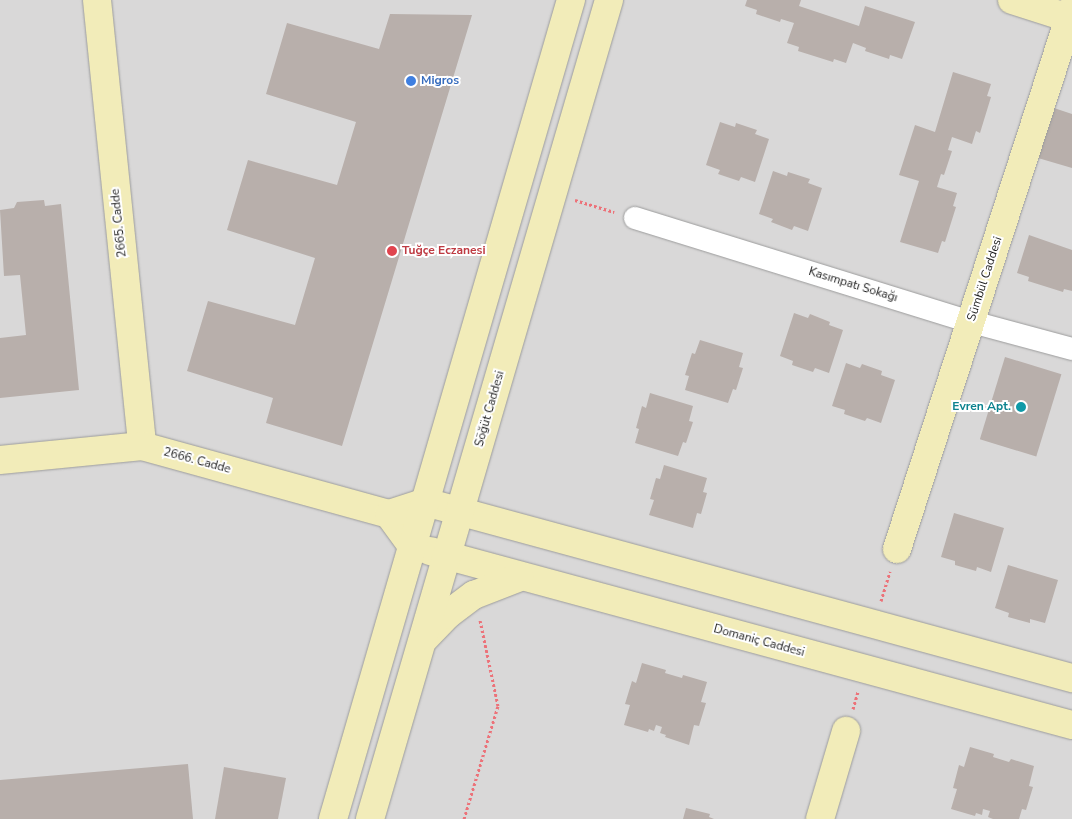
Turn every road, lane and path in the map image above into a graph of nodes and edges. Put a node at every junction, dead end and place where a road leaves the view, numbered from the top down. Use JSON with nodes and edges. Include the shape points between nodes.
{"nodes":[{"id":1,"x":97,"y":0,"type":"edge"},
{"id":2,"x":571,"y":0,"type":"edge"},
{"id":3,"x":609,"y":0,"type":"edge"},
{"id":4,"x":1012,"y":0,"type":"edge"},
{"id":5,"x":1071,"y":16,"type":"edge"},
{"id":6,"x":553,"y":193,"type":"junction"},
{"id":7,"x":635,"y":218,"type":"joint"},
{"id":8,"x":972,"y":322,"type":"junction"},
{"id":9,"x":1072,"y":349,"type":"edge"},
{"id":10,"x":142,"y":446,"type":"junction"},
{"id":11,"x":0,"y":460,"type":"edge"},
{"id":12,"x":425,"y":502,"type":"junction"},
{"id":13,"x":460,"y":513,"type":"junction"},
{"id":14,"x":389,"y":514,"type":"junction"},
{"id":15,"x":412,"y":546,"type":"junction"},
{"id":16,"x":897,"y":549,"type":"joint"},
{"id":17,"x":447,"y":556,"type":"junction"},
{"id":18,"x":520,"y":577,"type":"junction"},
{"id":19,"x":474,"y":595,"type":"junction"},
{"id":20,"x":874,"y":625,"type":"junction"},
{"id":21,"x":422,"y":641,"type":"junction"},
{"id":22,"x":864,"y":669,"type":"junction"},
{"id":23,"x":1072,"y":678,"type":"edge"},
{"id":24,"x":1072,"y":725,"type":"edge"},
{"id":25,"x":846,"y":731,"type":"joint"},
{"id":26,"x":333,"y":819,"type":"edge"},
{"id":27,"x":370,"y":819,"type":"edge"},
{"id":28,"x":464,"y":819,"type":"edge"},
{"id":29,"x":820,"y":819,"type":"edge"}],
"edges":[{"from":1,"to":10,"type":"main road","name":"2665. Cadde"},
{"from":2,"to":12,"type":"main road"},
{"from":3,"to":6,"type":"main road","name":"Söğüt Caddesi"},
{"from":4,"to":5,"type":"main road"},
{"from":5,"to":8,"type":"main road","name":"Sümbül Caddesi"},
{"from":6,"to":7,"type":"path"},
{"from":6,"to":13,"type":"main road","name":"Söğüt Caddesi"},
{"from":7,"to":8,"type":"street","name":"Kasımpatı Sokağı"},
{"from":8,"to":9,"type":"street","name":"Kasımpatı Sokağı"},
{"from":8,"to":16,"type":"main road","name":"Sümbül Caddesi"},
{"from":10,"to":11,"type":"main road","name":"2666. Cadde"},
{"from":10,"to":14,"type":"main road","name":"2666. Cadde"},
{"from":12,"to":13,"type":"main road"},
{"from":12,"to":14,"type":"main road"},
{"from":12,"to":15,"type":"main road"},
{"from":13,"to":17,"type":"main road","name":"Söğüt Caddesi"},
{"from":13,"to":20,"type":"main road"},
{"from":14,"to":15,"type":"main road"},
{"from":15,"to":17,"type":"main road","name":"Domaniç Caddesi"},
{"from":15,"to":26,"type":"main road"},
{"from":16,"to":20,"type":"path"},
{"from":17,"to":18,"type":"main road","name":"Domaniç Caddesi"},
{"from":17,"to":21,"type":"main road","name":"Söğüt Caddesi"},
{"from":18,"to":19,"type":"main road"},
{"from":18,"to":22,"type":"main road","name":"Domaniç Caddesi"},
{"from":19,"to":21,"type":"main road","via":[[447,615]]},
{"from":19,"to":28,"type":"path","via":[[498,706]]},
{"from":20,"to":23,"type":"main road"},
{"from":21,"to":27,"type":"main road","name":"Söğüt Caddesi"},
{"from":22,"to":24,"type":"main road","name":"Domaniç Caddesi"},
{"from":22,"to":25,"type":"path"},
{"from":25,"to":29,"type":"main road"}]}
